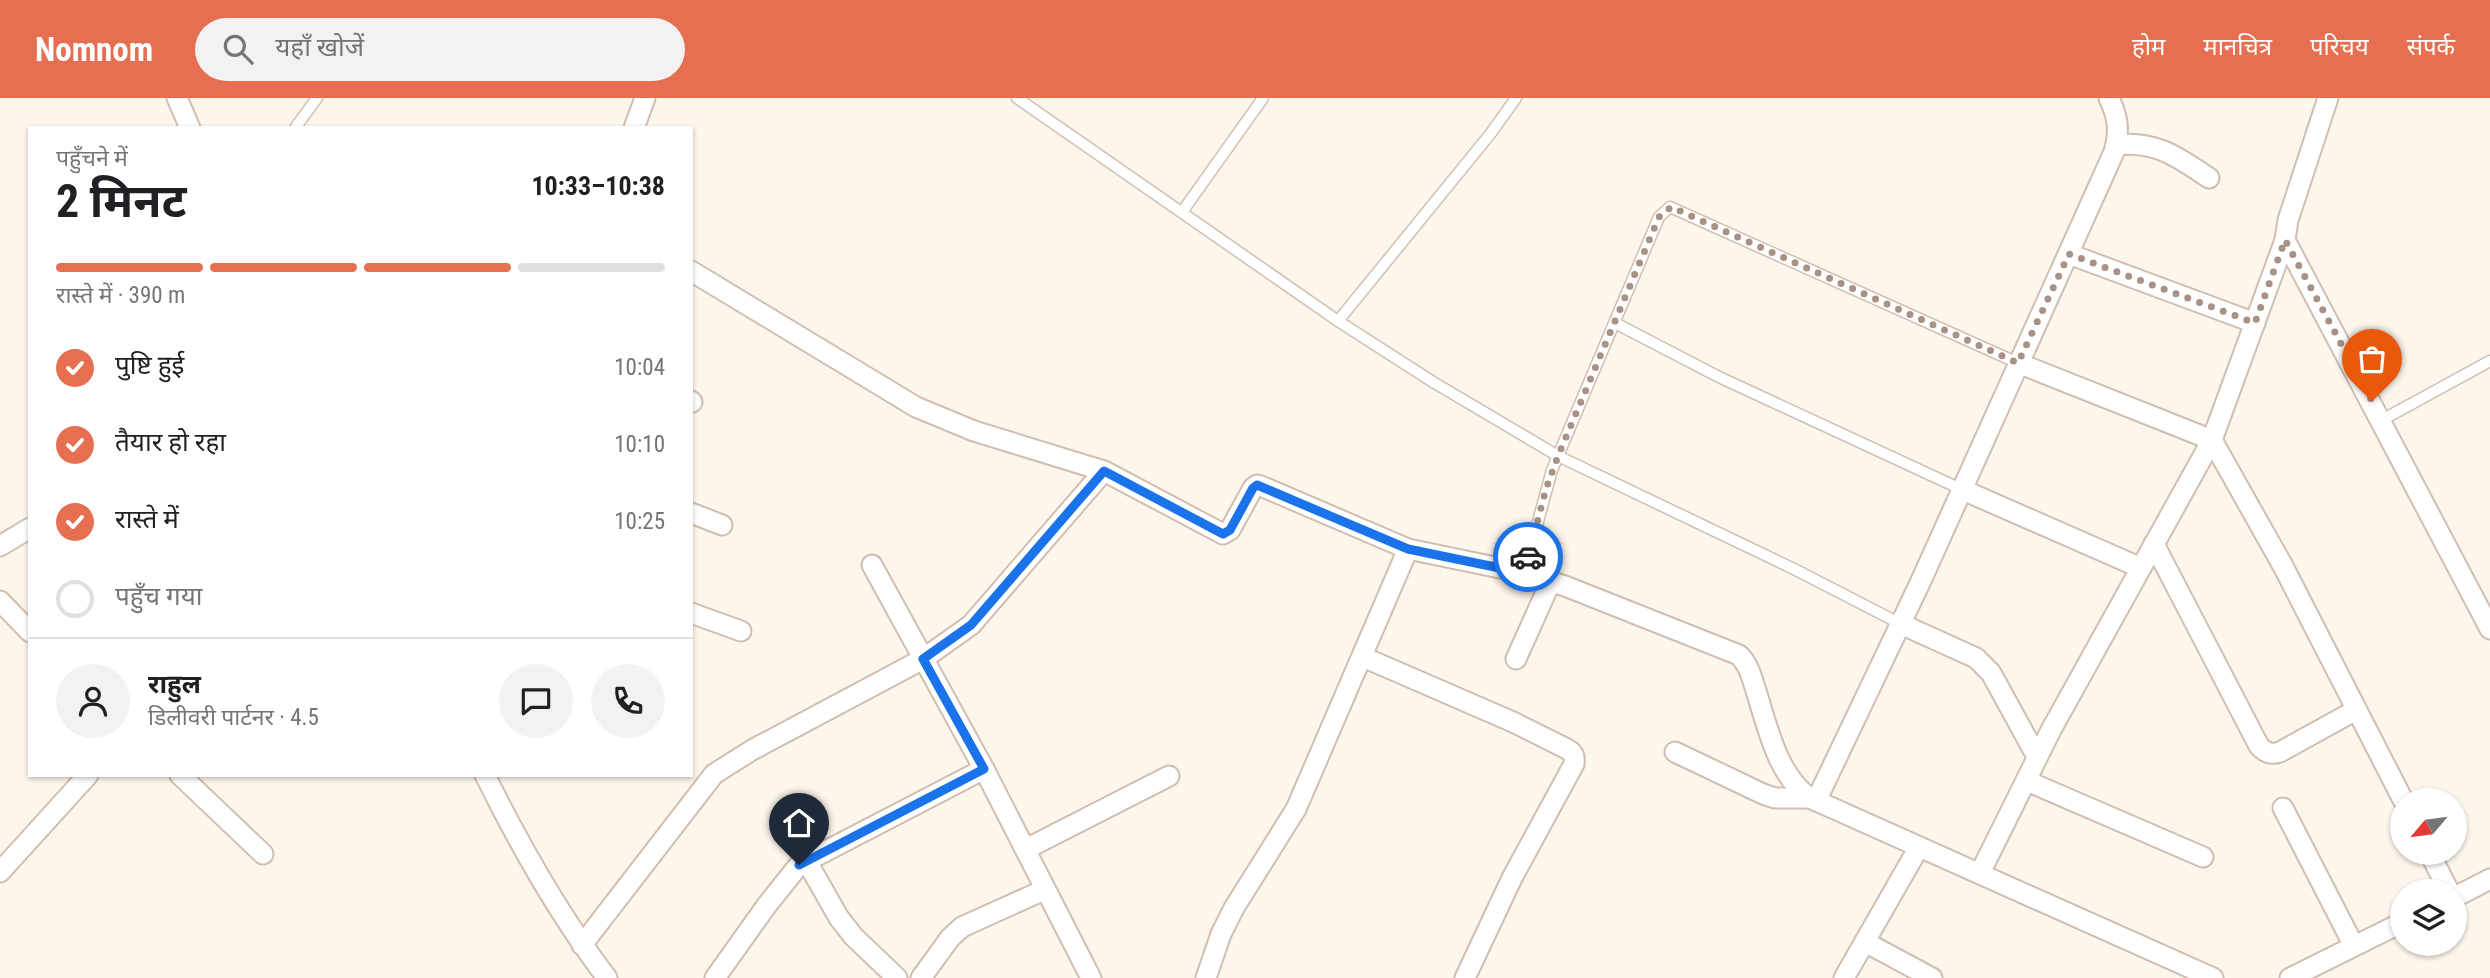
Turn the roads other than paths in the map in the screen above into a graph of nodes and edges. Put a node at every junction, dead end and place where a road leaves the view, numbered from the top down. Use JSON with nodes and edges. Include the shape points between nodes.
{"nodes":[{"id":1,"x":177,"y":98,"type":"edge"},
{"id":2,"x":317,"y":98,"type":"edge"},
{"id":3,"x":645,"y":98,"type":"edge"},
{"id":4,"x":1017,"y":98,"type":"edge"},
{"id":5,"x":1263,"y":98,"type":"edge"},
{"id":6,"x":1516,"y":98,"type":"edge"},
{"id":7,"x":2109,"y":98,"type":"edge"},
{"id":8,"x":2328,"y":98,"type":"edge"},
{"id":9,"x":189,"y":126,"type":"edge"},
{"id":10,"x":296,"y":126,"type":"edge"},
{"id":11,"x":635,"y":126,"type":"edge"},
{"id":12,"x":2116,"y":145,"type":"junction"},
{"id":13,"x":2209,"y":177,"type":"dead end"},
{"id":14,"x":1182,"y":212,"type":"junction"},
{"id":15,"x":2285,"y":240,"type":"junction"},
{"id":16,"x":2069,"y":254,"type":"junction"},
{"id":17,"x":693,"y":272,"type":"edge"},
{"id":18,"x":1338,"y":321,"type":"junction"},
{"id":19,"x":1615,"y":323,"type":"junction"},
{"id":20,"x":2255,"y":323,"type":"junction"},
{"id":21,"x":2490,"y":361,"type":"edge"},
{"id":22,"x":2018,"y":363,"type":"junction"},
{"id":23,"x":2382,"y":420,"type":"junction"},
{"id":24,"x":2212,"y":440,"type":"junction"},
{"id":25,"x":1558,"y":456,"type":"junction"},
{"id":26,"x":1104,"y":471,"type":"junction"},
{"id":27,"x":1963,"y":490,"type":"junction"},
{"id":28,"x":693,"y":514,"type":"edge"},
{"id":29,"x":722,"y":525,"type":"dead end"},
{"id":30,"x":28,"y":529,"type":"edge"},
{"id":31,"x":2154,"y":544,"type":"junction"},
{"id":32,"x":0,"y":546,"type":"edge"},
{"id":33,"x":1408,"y":549,"type":"junction"},
{"id":34,"x":872,"y":565,"type":"dead end"},
{"id":35,"x":2141,"y":568,"type":"junction"},
{"id":36,"x":1524,"y":573,"type":"junction"},
{"id":37,"x":1551,"y":581,"type":"junction"},
{"id":38,"x":0,"y":601,"type":"edge"},
{"id":39,"x":693,"y":614,"type":"edge"},
{"id":40,"x":1901,"y":624,"type":"junction"},
{"id":41,"x":2490,"y":629,"type":"edge"},
{"id":42,"x":28,"y":630,"type":"edge"},
{"id":43,"x":741,"y":631,"type":"dead end"},
{"id":44,"x":1363,"y":657,"type":"junction"},
{"id":45,"x":923,"y":659,"type":"junction"},
{"id":46,"x":1516,"y":659,"type":"dead end"},
{"id":47,"x":2356,"y":710,"type":"junction"},
{"id":48,"x":1675,"y":752,"type":"dead end"},
{"id":49,"x":2037,"y":757,"type":"junction"},
{"id":50,"x":984,"y":769,"type":"junction"},
{"id":51,"x":1169,"y":776,"type":"dead end"},
{"id":52,"x":86,"y":777,"type":"edge"},
{"id":53,"x":182,"y":777,"type":"edge"},
{"id":54,"x":486,"y":777,"type":"edge"},
{"id":55,"x":2027,"y":781,"type":"junction"},
{"id":56,"x":2397,"y":788,"type":"edge"},
{"id":57,"x":1813,"y":800,"type":"junction"},
{"id":58,"x":2283,"y":808,"type":"dead end"},
{"id":59,"x":1919,"y":847,"type":"junction"},
{"id":60,"x":1026,"y":849,"type":"junction"},
{"id":61,"x":263,"y":854,"type":"dead end"},
{"id":62,"x":2203,"y":857,"type":"dead end"},
{"id":63,"x":806,"y":860,"type":"junction"},
{"id":64,"x":0,"y":872,"type":"edge"},
{"id":65,"x":1980,"y":873,"type":"junction"},
{"id":66,"x":2490,"y":879,"type":"edge"},
{"id":67,"x":1044,"y":890,"type":"junction"},
{"id":68,"x":2467,"y":891,"type":"edge"},
{"id":69,"x":2390,"y":928,"type":"edge"},
{"id":70,"x":1865,"y":942,"type":"junction"},
{"id":71,"x":582,"y":944,"type":"junction"},
{"id":72,"x":2354,"y":946,"type":"junction"},
{"id":73,"x":607,"y":978,"type":"edge"},
{"id":74,"x":715,"y":978,"type":"edge"},
{"id":75,"x":897,"y":978,"type":"edge"},
{"id":76,"x":921,"y":978,"type":"edge"},
{"id":77,"x":1091,"y":978,"type":"edge"},
{"id":78,"x":1206,"y":978,"type":"edge"},
{"id":79,"x":1465,"y":978,"type":"edge"},
{"id":80,"x":1844,"y":978,"type":"edge"},
{"id":81,"x":1932,"y":978,"type":"edge"},
{"id":82,"x":2213,"y":978,"type":"edge"},
{"id":83,"x":2290,"y":978,"type":"edge"}],
"edges":[{"from":1,"to":9,"type":"street"},
{"from":2,"to":10,"type":"lane"},
{"from":3,"to":11,"type":"street"},
{"from":4,"to":14,"type":"lane"},
{"from":5,"to":14,"type":"lane"},
{"from":6,"to":18,"type":"lane"},
{"from":7,"to":12,"type":"street","via":[[2119,128]]},
{"from":8,"to":15,"type":"street"},
{"from":12,"to":13,"type":"street","via":[[2151,146]]},
{"from":12,"to":16,"type":"street"},
{"from":14,"to":18,"type":"lane"},
{"from":15,"to":20,"type":"street"},
{"from":15,"to":23,"type":"street"},
{"from":16,"to":20,"type":"street"},
{"from":16,"to":22,"type":"street"},
{"from":17,"to":26,"type":"street","via":[[916,407],[974,431]]},
{"from":18,"to":25,"type":"lane"},
{"from":19,"to":22,"type":"lane","via":[[1659,217],[1671,207]]},
{"from":19,"to":25,"type":"lane"},
{"from":19,"to":27,"type":"lane","via":[[1719,377]]},
{"from":20,"to":24,"type":"street"},
{"from":21,"to":23,"type":"lane"},
{"from":22,"to":24,"type":"street"},
{"from":22,"to":27,"type":"street"},
{"from":23,"to":41,"type":"street"},
{"from":24,"to":31,"type":"street"},
{"from":24,"to":47,"type":"street"},
{"from":25,"to":36,"type":"lane"},
{"from":25,"to":40,"type":"lane"},
{"from":26,"to":33,"type":"street","via":[[1223,534],[1257,485]]},
{"from":26,"to":45,"type":"street","via":[[971,625]]},
{"from":27,"to":35,"type":"street"},
{"from":27,"to":40,"type":"street"},
{"from":28,"to":29,"type":"street"},
{"from":30,"to":32,"type":"street"},
{"from":31,"to":35,"type":"street"},
{"from":31,"to":47,"type":"street","via":[[2265,752],[2280,752]]},
{"from":33,"to":36,"type":"street"},
{"from":33,"to":44,"type":"street"},
{"from":34,"to":45,"type":"street"},
{"from":35,"to":49,"type":"street"},
{"from":36,"to":37,"type":"street"},
{"from":37,"to":46,"type":"street"},
{"from":37,"to":57,"type":"street","via":[[1739,655],[1748,664],[1786,772]]},
{"from":38,"to":42,"type":"street"},
{"from":39,"to":43,"type":"street"},
{"from":40,"to":49,"type":"street","via":[[1959,648],[1983,664]]},
{"from":40,"to":57,"type":"street"},
{"from":44,"to":78,"type":"street","via":[[1296,809],[1234,908]]},
{"from":44,"to":79,"type":"street","via":[[1513,722],[1575,757]]},
{"from":45,"to":50,"type":"street"},
{"from":45,"to":71,"type":"street","via":[[714,774]]},
{"from":47,"to":56,"type":"street"},
{"from":48,"to":57,"type":"street","via":[[1763,794]]},
{"from":49,"to":55,"type":"street"},
{"from":50,"to":60,"type":"street"},
{"from":50,"to":63,"type":"street"},
{"from":51,"to":60,"type":"street"},
{"from":52,"to":64,"type":"street"},
{"from":53,"to":61,"type":"street"},
{"from":54,"to":71,"type":"street","via":[[545,888]]},
{"from":55,"to":62,"type":"street"},
{"from":55,"to":65,"type":"street"},
{"from":57,"to":59,"type":"street"},
{"from":58,"to":72,"type":"street"},
{"from":59,"to":65,"type":"street"},
{"from":59,"to":70,"type":"street"},
{"from":60,"to":67,"type":"street"},
{"from":63,"to":74,"type":"street"},
{"from":63,"to":75,"type":"street","via":[[839,918]]},
{"from":65,"to":82,"type":"street"},
{"from":66,"to":68,"type":"street"},
{"from":67,"to":76,"type":"street","via":[[962,927]]},
{"from":67,"to":77,"type":"street"},
{"from":69,"to":72,"type":"street"},
{"from":70,"to":80,"type":"street"},
{"from":70,"to":81,"type":"street"},
{"from":71,"to":73,"type":"street"},
{"from":72,"to":83,"type":"street"}]}
